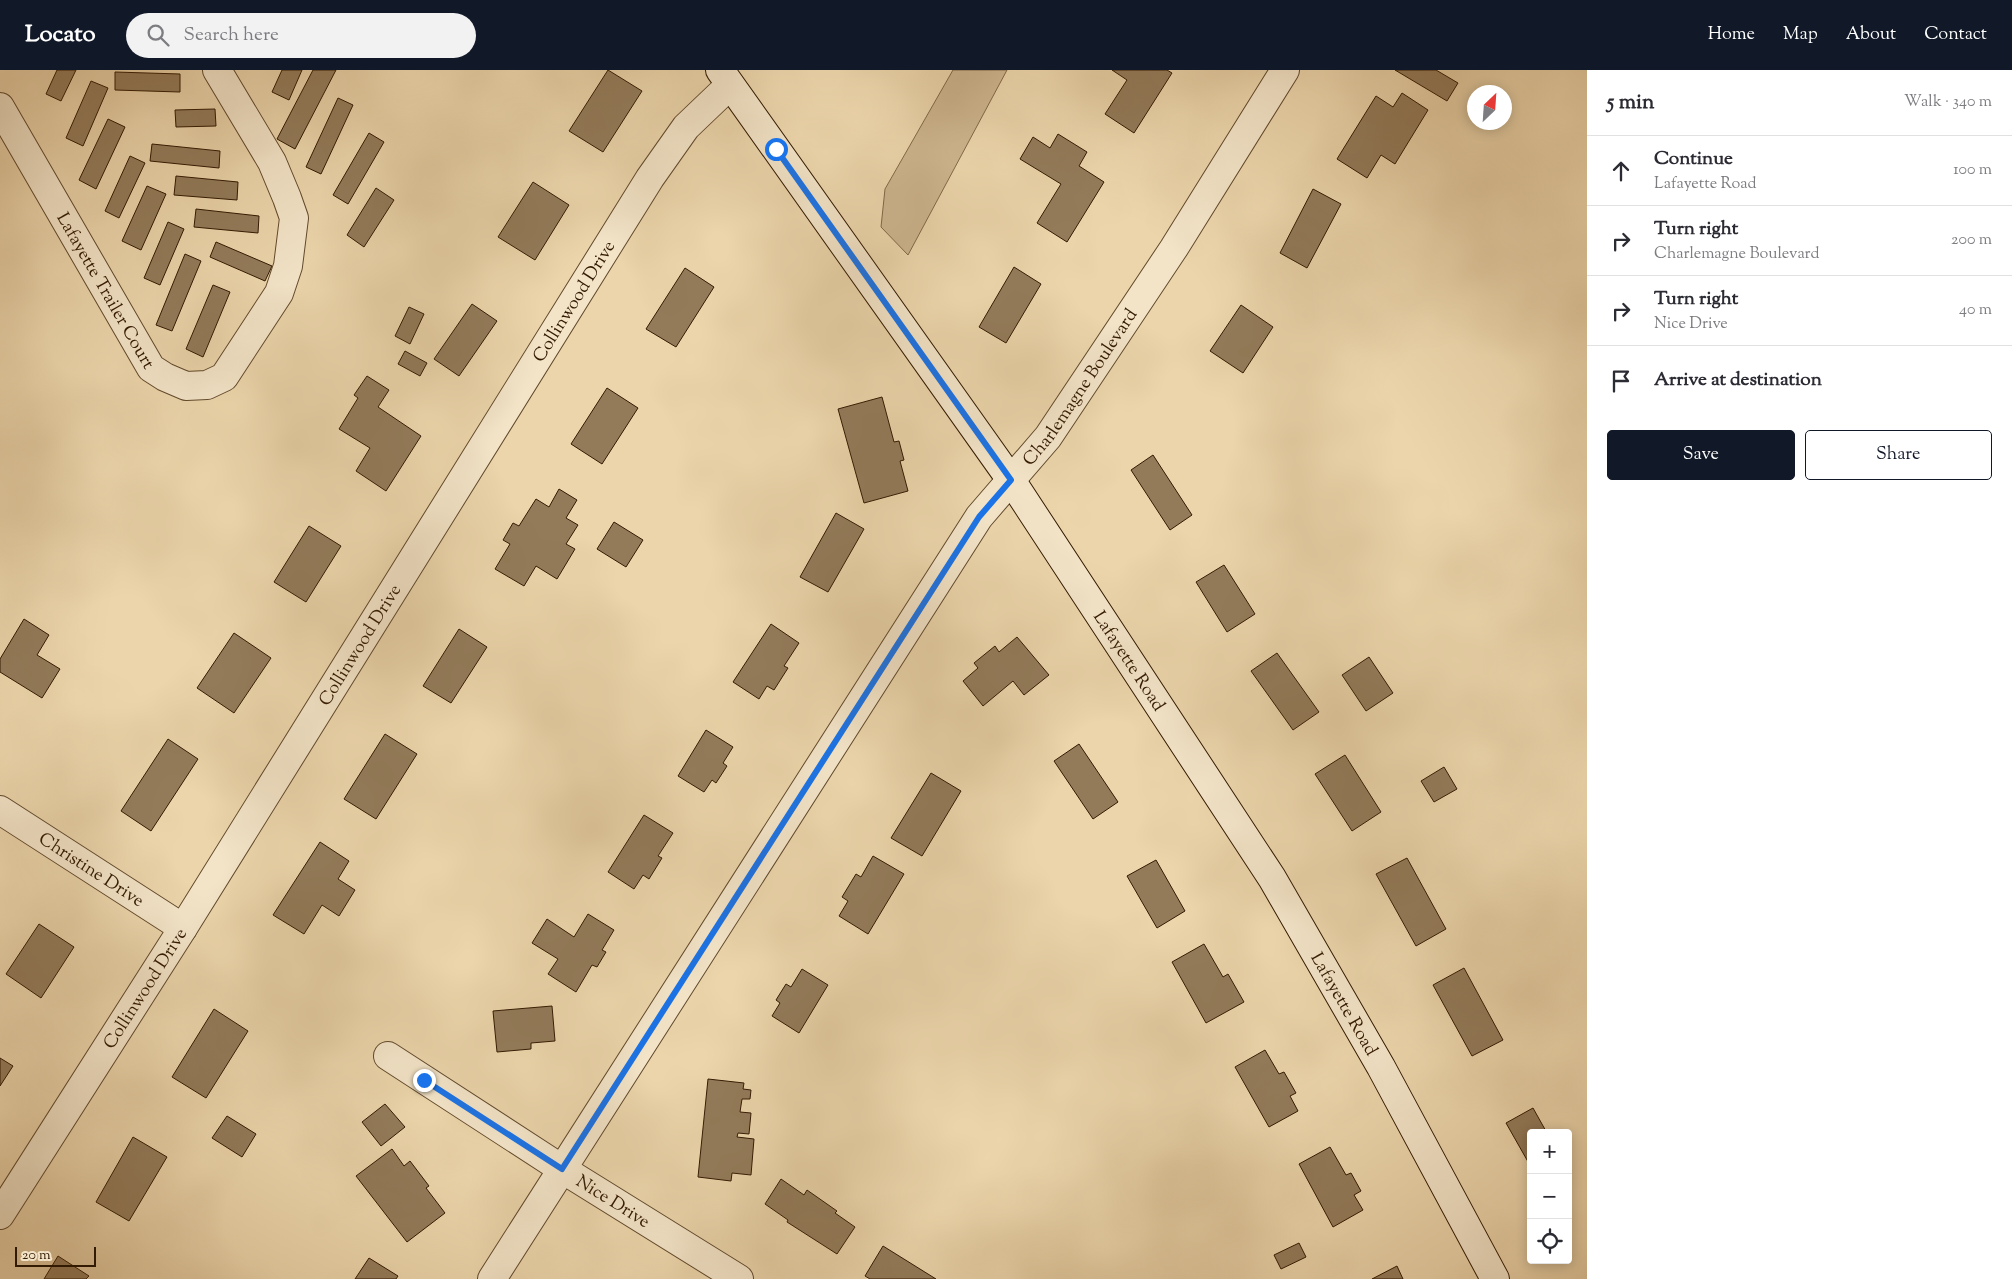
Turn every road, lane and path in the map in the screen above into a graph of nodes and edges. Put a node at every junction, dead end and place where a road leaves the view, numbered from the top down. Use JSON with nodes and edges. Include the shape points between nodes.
{"nodes":[{"id":1,"x":217,"y":70,"type":"edge"},
{"id":2,"x":1285,"y":70,"type":"edge"},
{"id":3,"x":725,"y":77,"type":"edge"},
{"id":4,"x":0,"y":107,"type":"edge"},
{"id":5,"x":1011,"y":480,"type":"junction"},
{"id":6,"x":0,"y":810,"type":"edge"},
{"id":7,"x":183,"y":928,"type":"junction"},
{"id":8,"x":388,"y":1056,"type":"dead end"},
{"id":9,"x":562,"y":1169,"type":"junction"},
{"id":10,"x":0,"y":1215,"type":"edge"},
{"id":11,"x":492,"y":1279,"type":"edge"},
{"id":12,"x":739,"y":1279,"type":"edge"},
{"id":13,"x":1494,"y":1279,"type":"edge"}],
"edges":[{"from":1,"to":4,"type":"street","name":"Lafayette Trailer Court","via":[[272,162],[294,218],[288,266],[278,293],[224,377],[207,386],[186,386],[151,368]]},
{"from":2,"to":5,"type":"street","name":"Charlemagne Boulevard","via":[[1174,248],[1048,437]]},
{"from":3,"to":5,"type":"street","name":"Lafayette Road"},
{"from":3,"to":7,"type":"street","name":"Collinwood Drive","via":[[650,178]]},
{"from":5,"to":9,"type":"street","name":"Charlemagne Boulevard","via":[[979,517]]},
{"from":5,"to":13,"type":"street","name":"Lafayette Road","via":[[1272,878],[1381,1066]]},
{"from":6,"to":7,"type":"street","name":"Christine Drive"},
{"from":7,"to":10,"type":"street","name":"Collinwood Drive"},
{"from":8,"to":9,"type":"street","name":"Nice Drive"},
{"from":9,"to":11,"type":"street","name":"Charlemagne Boulevard"},
{"from":9,"to":12,"type":"street","name":"Nice Drive"}]}
